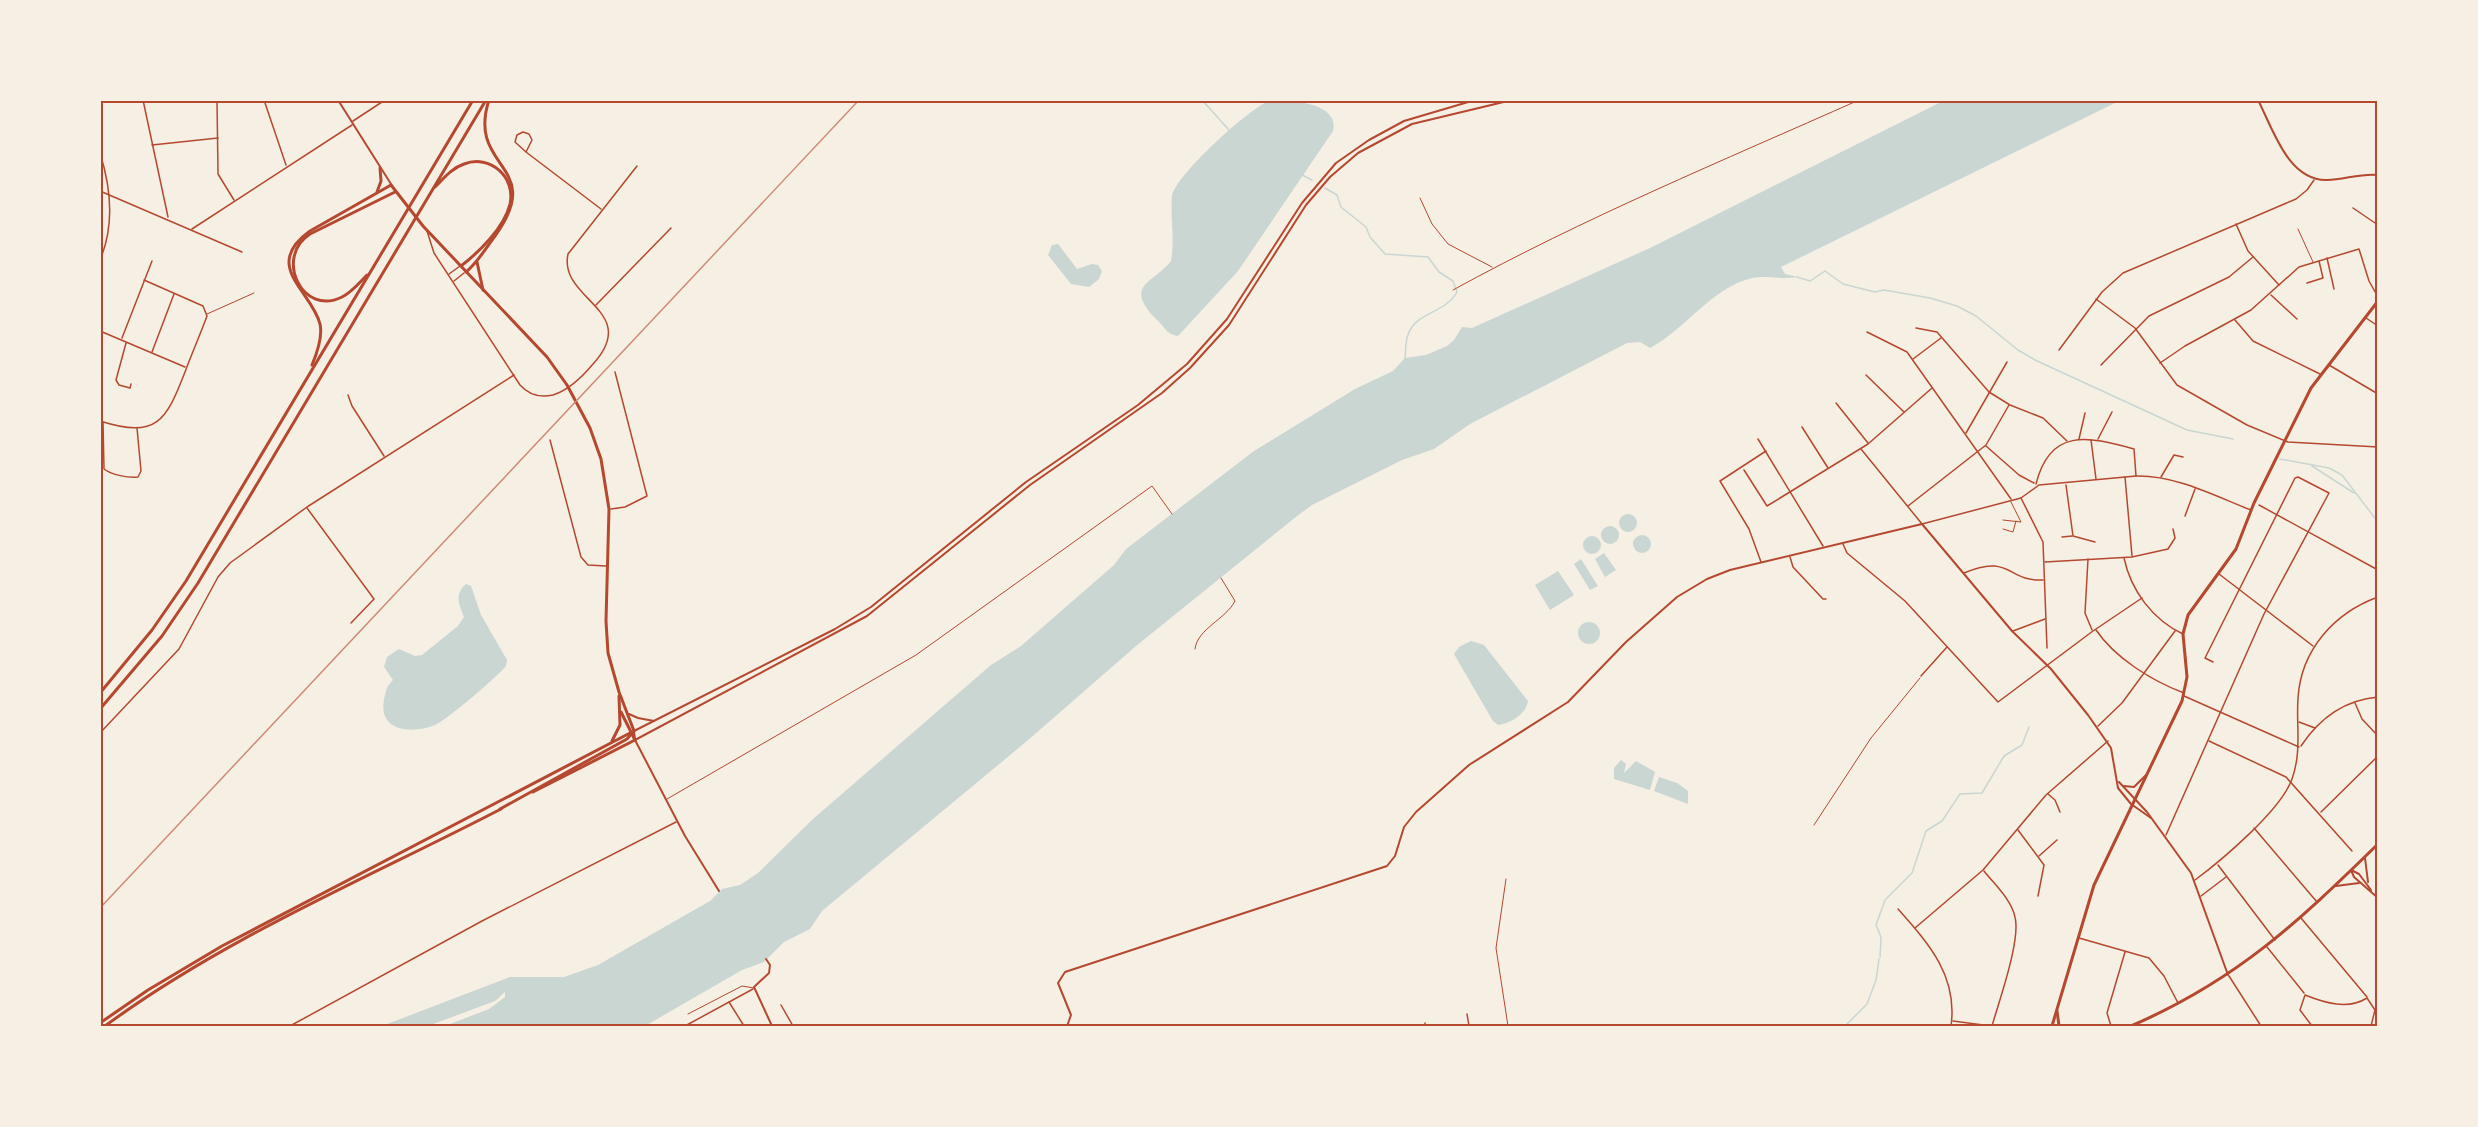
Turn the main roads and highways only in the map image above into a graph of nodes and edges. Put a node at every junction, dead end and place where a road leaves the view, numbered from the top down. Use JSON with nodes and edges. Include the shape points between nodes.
{"nodes":[{"id":1,"x":338,"y":100,"type":"edge"},
{"id":2,"x":473,"y":100,"type":"edge"},
{"id":3,"x":488,"y":100,"type":"edge"},
{"id":4,"x":1475,"y":100,"type":"edge"},
{"id":5,"x":1512,"y":100,"type":"edge"},
{"id":6,"x":2258,"y":100,"type":"edge"},
{"id":7,"x":380,"y":168,"type":"junction"},
{"id":8,"x":2378,"y":175,"type":"edge"},
{"id":9,"x":391,"y":185,"type":"junction"},
{"id":10,"x":395,"y":192,"type":"junction"},
{"id":11,"x":430,"y":193,"type":"junction"},
{"id":12,"x":372,"y":197,"type":"junction"},
{"id":13,"x":477,"y":261,"type":"junction"},
{"id":14,"x":460,"y":266,"type":"junction"},
{"id":15,"x":370,"y":272,"type":"junction"},
{"id":16,"x":466,"y":272,"type":"junction"},
{"id":17,"x":483,"y":290,"type":"junction"},
{"id":18,"x":2378,"y":299,"type":"edge"},
{"id":19,"x":309,"y":373,"type":"junction"},
{"id":20,"x":619,"y":692,"type":"junction"},
{"id":21,"x":100,"y":693,"type":"edge"},
{"id":22,"x":100,"y":709,"type":"edge"},
{"id":23,"x":621,"y":712,"type":"junction"},
{"id":24,"x":629,"y":714,"type":"junction"},
{"id":25,"x":654,"y":721,"type":"junction"},
{"id":26,"x":632,"y":733,"type":"junction"},
{"id":27,"x":635,"y":741,"type":"junction"},
{"id":28,"x":611,"y":743,"type":"junction"},
{"id":29,"x":2145,"y":775,"type":"junction"},
{"id":30,"x":2118,"y":780,"type":"junction"},
{"id":31,"x":2123,"y":786,"type":"junction"},
{"id":32,"x":2134,"y":798,"type":"junction"},
{"id":33,"x":2131,"y":804,"type":"junction"},
{"id":34,"x":500,"y":809,"type":"junction"},
{"id":35,"x":2151,"y":818,"type":"junction"},
{"id":36,"x":2378,"y":844,"type":"edge"},
{"id":37,"x":2365,"y":856,"type":"junction"},
{"id":38,"x":2351,"y":870,"type":"junction"},
{"id":39,"x":2360,"y":883,"type":"junction"},
{"id":40,"x":2368,"y":885,"type":"junction"},
{"id":41,"x":2334,"y":886,"type":"junction"},
{"id":42,"x":719,"y":891,"type":"dead end"},
{"id":43,"x":2372,"y":892,"type":"junction"},
{"id":44,"x":2378,"y":898,"type":"edge"},
{"id":45,"x":766,"y":959,"type":"dead end"},
{"id":46,"x":2228,"y":975,"type":"junction"},
{"id":47,"x":2057,"y":1007,"type":"junction"},
{"id":48,"x":100,"y":1023,"type":"edge"},
{"id":49,"x":105,"y":1026,"type":"edge"},
{"id":50,"x":772,"y":1026,"type":"edge"},
{"id":51,"x":1067,"y":1026,"type":"edge"},
{"id":52,"x":2052,"y":1026,"type":"edge"},
{"id":53,"x":2059,"y":1026,"type":"edge"},
{"id":54,"x":2131,"y":1026,"type":"edge"}],
"edges":[{"from":1,"to":7,"type":"main road"},
{"from":2,"to":15,"type":"main road"},
{"from":3,"to":11,"type":"main road"},
{"from":3,"to":13,"type":"main road","via":[[485,137],[509,175],[514,198],[509,215]]},
{"from":4,"to":25,"type":"main road","via":[[1404,122],[1369,140],[1336,164],[1302,203],[1227,319],[1187,364],[1138,405],[1026,482],[871,607]]},
{"from":5,"to":27,"type":"main road","via":[[1412,124],[1358,153],[1316,193],[1229,325],[1168,388],[1030,485],[867,616]]},
{"from":6,"to":8,"type":"main road","via":[[2289,159],[2301,172],[2314,179],[2329,180]]},
{"from":7,"to":9,"type":"main road"},
{"from":7,"to":12,"type":"main road","via":[[381,185]]},
{"from":9,"to":10,"type":"main road"},
{"from":9,"to":12,"type":"main road"},
{"from":10,"to":14,"type":"main road"},
{"from":10,"to":15,"type":"main road","via":[[306,237],[293,259],[299,286],[320,300],[343,297]]},
{"from":11,"to":14,"type":"main road","via":[[453,169],[474,161],[494,166],[508,182],[511,195],[506,214],[488,239]]},
{"from":11,"to":22,"type":"main road","via":[[186,602]]},
{"from":12,"to":19,"type":"main road","via":[[310,231],[293,250],[290,263],[294,282],[313,308],[321,328]]},
{"from":13,"to":16,"type":"main road"},
{"from":13,"to":17,"type":"main road"},
{"from":14,"to":16,"type":"main road"},
{"from":15,"to":19,"type":"main road"},
{"from":16,"to":17,"type":"main road"},
{"from":17,"to":20,"type":"main road","via":[[562,376],[585,416],[601,459],[609,509],[607,642]]},
{"from":18,"to":29,"type":"main road","via":[[2306,396],[2236,549],[2188,615],[2183,634],[2187,671],[2184,695]]},
{"from":19,"to":21,"type":"main road","via":[[175,598]]},
{"from":20,"to":23,"type":"main road"},
{"from":20,"to":24,"type":"main road"},
{"from":23,"to":26,"type":"main road"},
{"from":23,"to":28,"type":"main road","via":[[620,727]]},
{"from":24,"to":25,"type":"main road"},
{"from":24,"to":26,"type":"main road"},
{"from":25,"to":26,"type":"main road"},
{"from":26,"to":27,"type":"main road"},
{"from":26,"to":28,"type":"main road"},
{"from":26,"to":34,"type":"main road"},
{"from":27,"to":34,"type":"main road"},
{"from":27,"to":42,"type":"main road"},
{"from":28,"to":48,"type":"main road","via":[[222,946]]},
{"from":29,"to":31,"type":"main road","via":[[2134,787]]},
{"from":29,"to":32,"type":"main road"},
{"from":30,"to":31,"type":"main road"},
{"from":30,"to":33,"type":"main road","via":[[2118,788]]},
{"from":30,"to":51,"type":"main road","via":[[2108,741],[2046,664],[2012,631],[1922,524],[1714,576],[1677,597],[1559,709],[1469,765],[1416,812],[1404,827],[1395,856],[1384,868],[1065,972],[1058,983],[1071,1015]]},
{"from":31,"to":32,"type":"main road"},
{"from":32,"to":33,"type":"main road"},
{"from":32,"to":35,"type":"main road"},
{"from":33,"to":35,"type":"main road"},
{"from":33,"to":47,"type":"main road","via":[[2096,879]]},
{"from":34,"to":49,"type":"main road","via":[[227,950]]},
{"from":35,"to":46,"type":"main road","via":[[2194,880]]},
{"from":36,"to":37,"type":"main road"},
{"from":37,"to":38,"type":"main road"},
{"from":37,"to":40,"type":"main road"},
{"from":38,"to":39,"type":"main road"},
{"from":38,"to":40,"type":"main road"},
{"from":38,"to":41,"type":"main road"},
{"from":39,"to":41,"type":"main road"},
{"from":39,"to":43,"type":"main road"},
{"from":40,"to":43,"type":"main road"},
{"from":41,"to":46,"type":"main road","via":[[2276,940]]},
{"from":43,"to":44,"type":"main road"},
{"from":45,"to":50,"type":"main road","via":[[769,973],[754,988]]},
{"from":46,"to":54,"type":"main road"},
{"from":47,"to":52,"type":"main road"},
{"from":47,"to":53,"type":"main road"}]}
